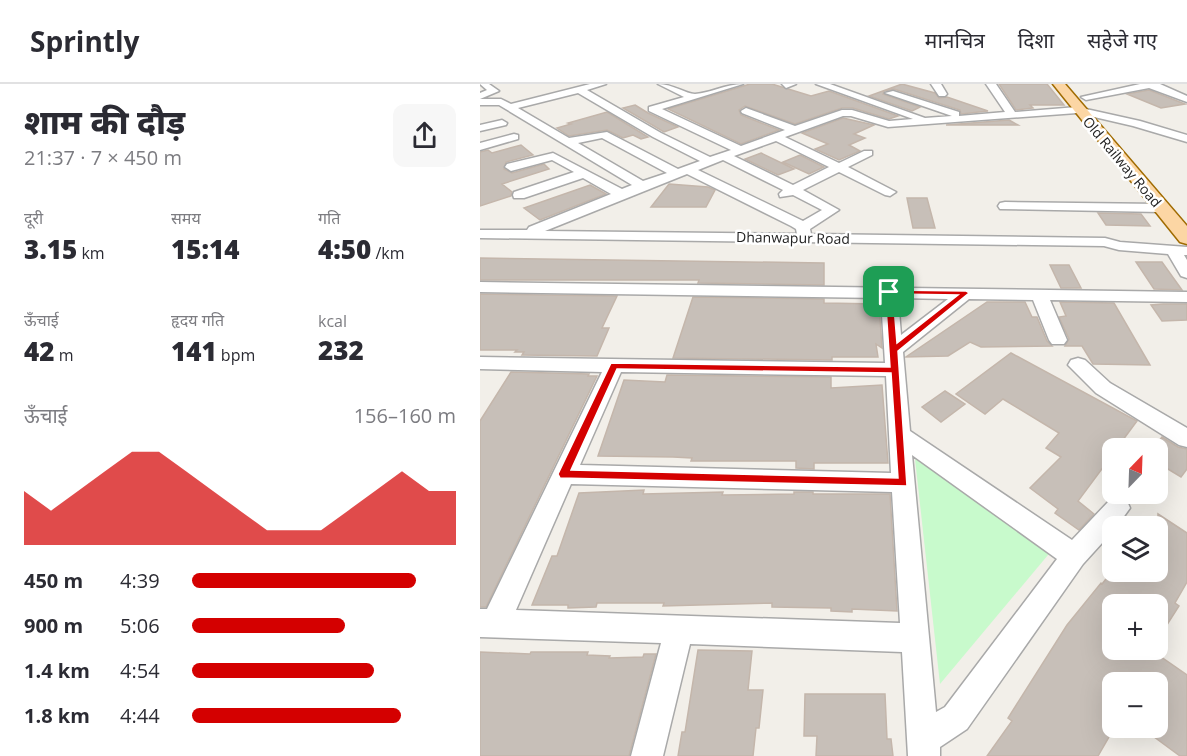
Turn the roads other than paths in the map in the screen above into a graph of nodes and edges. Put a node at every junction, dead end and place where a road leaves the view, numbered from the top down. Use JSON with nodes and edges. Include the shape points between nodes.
{"nodes":[{"id":1,"x":483,"y":84,"type":"edge"},
{"id":2,"x":601,"y":84,"type":"edge"},
{"id":3,"x":663,"y":84,"type":"edge"},
{"id":4,"x":707,"y":84,"type":"edge"},
{"id":5,"x":738,"y":84,"type":"edge"},
{"id":6,"x":821,"y":84,"type":"edge"},
{"id":7,"x":936,"y":84,"type":"edge"},
{"id":8,"x":991,"y":84,"type":"edge"},
{"id":9,"x":1059,"y":84,"type":"edge"},
{"id":10,"x":1073,"y":84,"type":"edge"},
{"id":11,"x":1152,"y":84,"type":"edge"},
{"id":12,"x":533,"y":88,"type":"dead end"},
{"id":13,"x":876,"y":88,"type":"dead end"},
{"id":14,"x":578,"y":89,"type":"junction"},
{"id":15,"x":720,"y":89,"type":"junction"},
{"id":16,"x":942,"y":94,"type":"dead end"},
{"id":17,"x":480,"y":96,"type":"edge"},
{"id":18,"x":548,"y":97,"type":"junction"},
{"id":19,"x":693,"y":97,"type":"junction"},
{"id":20,"x":1187,"y":99,"type":"edge"},
{"id":21,"x":650,"y":100,"type":"dead end"},
{"id":22,"x":480,"y":102,"type":"edge"},
{"id":23,"x":1082,"y":104,"type":"junction"},
{"id":24,"x":667,"y":105,"type":"junction"},
{"id":25,"x":510,"y":107,"type":"junction"},
{"id":26,"x":746,"y":111,"type":"dead end"},
{"id":27,"x":690,"y":113,"type":"dead end"},
{"id":28,"x":1012,"y":115,"type":"junction"},
{"id":29,"x":1100,"y":115,"type":"junction"},
{"id":30,"x":967,"y":118,"type":"junction"},
{"id":31,"x":927,"y":120,"type":"junction"},
{"id":32,"x":502,"y":123,"type":"dead end"},
{"id":33,"x":480,"y":128,"type":"edge"},
{"id":34,"x":795,"y":130,"type":"junction"},
{"id":35,"x":740,"y":134,"type":"dead end"},
{"id":36,"x":514,"y":137,"type":"dead end"},
{"id":37,"x":776,"y":137,"type":"junction"},
{"id":38,"x":1187,"y":139,"type":"edge"},
{"id":39,"x":567,"y":142,"type":"junction"},
{"id":40,"x":760,"y":143,"type":"junction"},
{"id":41,"x":651,"y":144,"type":"dead end"},
{"id":42,"x":480,"y":147,"type":"edge"},
{"id":43,"x":741,"y":150,"type":"junction"},
{"id":44,"x":868,"y":153,"type":"dead end"},
{"id":45,"x":723,"y":156,"type":"junction"},
{"id":46,"x":709,"y":161,"type":"junction"},
{"id":47,"x":839,"y":166,"type":"junction"},
{"id":48,"x":511,"y":167,"type":"dead end"},
{"id":49,"x":686,"y":170,"type":"junction"},
{"id":50,"x":584,"y":173,"type":"junction"},
{"id":51,"x":642,"y":186,"type":"junction"},
{"id":52,"x":794,"y":190,"type":"junction"},
{"id":53,"x":890,"y":192,"type":"dead end"},
{"id":54,"x":519,"y":195,"type":"dead end"},
{"id":55,"x":621,"y":195,"type":"junction"},
{"id":56,"x":1175,"y":200,"type":"dead end"},
{"id":57,"x":760,"y":206,"type":"junction"},
{"id":58,"x":1005,"y":206,"type":"dead end"},
{"id":59,"x":1160,"y":208,"type":"junction"},
{"id":60,"x":480,"y":217,"type":"edge"},
{"id":61,"x":804,"y":233,"type":"junction"},
{"id":62,"x":480,"y":234,"type":"edge"},
{"id":63,"x":498,"y":234,"type":"junction"},
{"id":64,"x":525,"y":234,"type":"junction"},
{"id":65,"x":1187,"y":240,"type":"edge"},
{"id":66,"x":1105,"y":242,"type":"junction"},
{"id":67,"x":1180,"y":250,"type":"edge"},
{"id":68,"x":1187,"y":273,"type":"edge"},
{"id":69,"x":480,"y":287,"type":"edge"},
{"id":70,"x":889,"y":292,"type":"junction"},
{"id":71,"x":966,"y":293,"type":"junction"},
{"id":72,"x":1039,"y":294,"type":"junction"},
{"id":73,"x":1187,"y":297,"type":"edge"},
{"id":74,"x":1058,"y":340,"type":"dead end"},
{"id":75,"x":894,"y":360,"type":"junction"},
{"id":76,"x":1078,"y":365,"type":"dead end"},
{"id":77,"x":614,"y":366,"type":"junction"},
{"id":78,"x":483,"y":368,"type":"edge"},
{"id":79,"x":900,"y":435,"type":"junction"},
{"id":80,"x":1187,"y":439,"type":"edge"},
{"id":81,"x":563,"y":474,"type":"junction"},
{"id":82,"x":903,"y":483,"type":"junction"},
{"id":83,"x":1118,"y":508,"type":"dead end"},
{"id":84,"x":1074,"y":556,"type":"junction"},
{"id":85,"x":487,"y":623,"type":"edge"},
{"id":86,"x":679,"y":630,"type":"junction"},
{"id":87,"x":915,"y":638,"type":"junction"},
{"id":88,"x":923,"y":748,"type":"edge"},
{"id":89,"x":647,"y":756,"type":"edge"}],
"edges":[{"from":1,"to":17,"type":"street","via":[[494,91]]},
{"from":2,"to":14,"type":"street"},
{"from":3,"to":19,"type":"street"},
{"from":4,"to":15,"type":"street"},
{"from":5,"to":15,"type":"street"},
{"from":6,"to":31,"type":"street"},
{"from":7,"to":16,"type":"street"},
{"from":8,"to":28,"type":"street"},
{"from":9,"to":23,"type":"main road","name":"Old Railway Road"},
{"from":10,"to":23,"type":"main road","name":"Old Railway Road"},
{"from":11,"to":20,"type":"street"},
{"from":11,"to":23,"type":"street"},
{"from":12,"to":18,"type":"street"},
{"from":13,"to":30,"type":"street"},
{"from":14,"to":18,"type":"street"},
{"from":14,"to":46,"type":"street"},
{"from":15,"to":19,"type":"street"},
{"from":18,"to":25,"type":"street"},
{"from":19,"to":24,"type":"street"},
{"from":21,"to":24,"type":"street"},
{"from":22,"to":25,"type":"street","via":[[501,102]]},
{"from":23,"to":28,"type":"street"},
{"from":23,"to":29,"type":"main road","name":"Old Railway Road"},
{"from":23,"to":59,"type":"main road","name":"Old Railway Road"},
{"from":24,"to":27,"type":"street"},
{"from":24,"to":43,"type":"street","via":[[653,109]]},
{"from":25,"to":39,"type":"street"},
{"from":26,"to":34,"type":"street"},
{"from":28,"to":30,"type":"street"},
{"from":29,"to":38,"type":"street"},
{"from":29,"to":56,"type":"main road","name":"Old Railway Road"},
{"from":30,"to":31,"type":"street"},
{"from":31,"to":34,"type":"street","via":[[888,124],[847,113]]},
{"from":32,"to":33,"type":"street"},
{"from":34,"to":37,"type":"street"},
{"from":35,"to":40,"type":"street"},
{"from":36,"to":42,"type":"street"},
{"from":37,"to":40,"type":"street"},
{"from":37,"to":47,"type":"street"},
{"from":39,"to":49,"type":"street","via":[[603,134]]},
{"from":39,"to":51,"type":"street"},
{"from":40,"to":43,"type":"street"},
{"from":41,"to":49,"type":"street"},
{"from":43,"to":45,"type":"street"},
{"from":44,"to":47,"type":"street"},
{"from":45,"to":46,"type":"street"},
{"from":45,"to":52,"type":"street"},
{"from":46,"to":49,"type":"street"},
{"from":47,"to":52,"type":"street"},
{"from":47,"to":53,"type":"street"},
{"from":48,"to":50,"type":"street","via":[[553,156]]},
{"from":49,"to":51,"type":"street"},
{"from":49,"to":57,"type":"street"},
{"from":50,"to":54,"type":"street"},
{"from":50,"to":55,"type":"street"},
{"from":51,"to":55,"type":"street"},
{"from":52,"to":57,"type":"street"},
{"from":52,"to":61,"type":"street","via":[[832,210]]},
{"from":55,"to":64,"type":"street"},
{"from":57,"to":61,"type":"street"},
{"from":58,"to":59,"type":"street"},
{"from":59,"to":65,"type":"main road","name":"Old Railway Road"},
{"from":60,"to":63,"type":"street"},
{"from":61,"to":64,"type":"street","name":"Dhanwapur Road"},
{"from":61,"to":66,"type":"street","name":"Dhanwapur Road"},
{"from":62,"to":63,"type":"street","name":"Dhanwapur Road"},
{"from":63,"to":64,"type":"street","name":"Dhanwapur Road"},
{"from":65,"to":66,"type":"street","name":"Dhanwapur Road"},
{"from":66,"to":67,"type":"street","name":"Dhanwapur Road"},
{"from":67,"to":68,"type":"street"},
{"from":69,"to":70,"type":"street"},
{"from":70,"to":71,"type":"street"},
{"from":70,"to":75,"type":"street"},
{"from":71,"to":72,"type":"street"},
{"from":71,"to":75,"type":"street"},
{"from":72,"to":73,"type":"street"},
{"from":72,"to":74,"type":"street"},
{"from":75,"to":77,"type":"street"},
{"from":75,"to":79,"type":"street"},
{"from":76,"to":80,"type":"street","via":[[1103,388]]},
{"from":77,"to":78,"type":"street"},
{"from":77,"to":81,"type":"street"},
{"from":79,"to":82,"type":"street"},
{"from":79,"to":84,"type":"street"},
{"from":81,"to":82,"type":"street"},
{"from":81,"to":85,"type":"street"},
{"from":82,"to":87,"type":"street"},
{"from":83,"to":84,"type":"street"},
{"from":84,"to":88,"type":"street","via":[[956,718]]},
{"from":85,"to":86,"type":"street"},
{"from":86,"to":87,"type":"street"},
{"from":86,"to":89,"type":"street"},
{"from":87,"to":88,"type":"street"}]}
